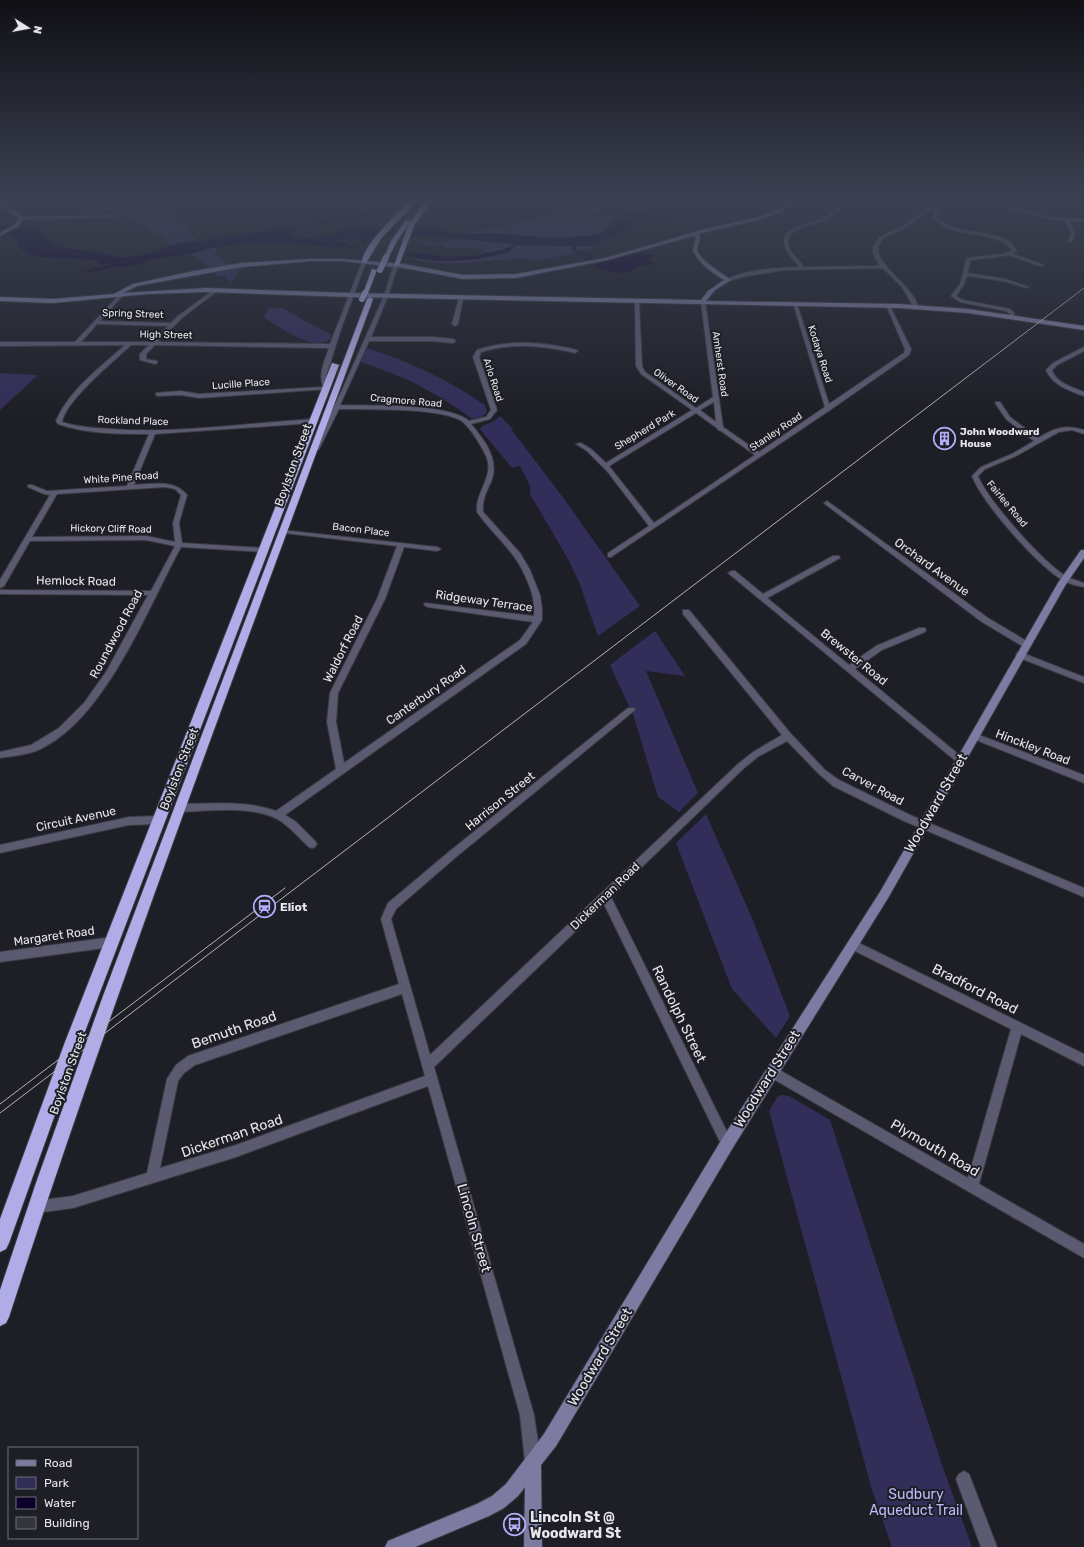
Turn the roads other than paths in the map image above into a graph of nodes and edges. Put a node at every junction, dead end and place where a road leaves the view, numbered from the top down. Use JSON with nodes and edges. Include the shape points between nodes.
{"nodes":[{"id":1,"x":212,"y":270,"type":"edge"},
{"id":2,"x":364,"y":270,"type":"edge"},
{"id":3,"x":377,"y":270,"type":"edge"},
{"id":4,"x":394,"y":270,"type":"edge"},
{"id":5,"x":423,"y":270,"type":"edge"},
{"id":6,"x":548,"y":270,"type":"edge"},
{"id":7,"x":714,"y":270,"type":"edge"},
{"id":8,"x":779,"y":270,"type":"edge"},
{"id":9,"x":887,"y":270,"type":"edge"},
{"id":10,"x":966,"y":270,"type":"edge"},
{"id":11,"x":965,"y":274,"type":"junction"},
{"id":12,"x":728,"y":280,"type":"junction"},
{"id":13,"x":1027,"y":287,"type":"dead end"},
{"id":14,"x":215,"y":290,"type":"junction"},
{"id":15,"x":117,"y":295,"type":"junction"},
{"id":16,"x":364,"y":296,"type":"junction"},
{"id":17,"x":386,"y":296,"type":"junction"},
{"id":18,"x":461,"y":298,"type":"junction"},
{"id":19,"x":0,"y":299,"type":"edge"},
{"id":20,"x":637,"y":301,"type":"junction"},
{"id":21,"x":703,"y":302,"type":"junction"},
{"id":22,"x":795,"y":304,"type":"junction"},
{"id":23,"x":888,"y":306,"type":"junction"},
{"id":24,"x":916,"y":307,"type":"junction"},
{"id":25,"x":1012,"y":317,"type":"junction"},
{"id":26,"x":95,"y":322,"type":"junction"},
{"id":27,"x":455,"y":324,"type":"dead end"},
{"id":28,"x":171,"y":325,"type":"junction"},
{"id":29,"x":1084,"y":328,"type":"edge"},
{"id":30,"x":367,"y":339,"type":"junction"},
{"id":31,"x":453,"y":341,"type":"dead end"},
{"id":32,"x":77,"y":343,"type":"junction"},
{"id":33,"x":130,"y":343,"type":"junction"},
{"id":34,"x":0,"y":344,"type":"edge"},
{"id":35,"x":153,"y":344,"type":"junction"},
{"id":36,"x":332,"y":346,"type":"junction"},
{"id":37,"x":1084,"y":349,"type":"edge"},
{"id":38,"x":575,"y":351,"type":"dead end"},
{"id":39,"x":155,"y":362,"type":"dead end"},
{"id":40,"x":326,"y":388,"type":"junction"},
{"id":41,"x":158,"y":394,"type":"dead end"},
{"id":42,"x":1084,"y":394,"type":"edge"},
{"id":43,"x":716,"y":398,"type":"junction"},
{"id":44,"x":998,"y":403,"type":"dead end"},
{"id":45,"x":338,"y":407,"type":"junction"},
{"id":46,"x":828,"y":408,"type":"junction"},
{"id":47,"x":695,"y":411,"type":"junction"},
{"id":48,"x":314,"y":421,"type":"junction"},
{"id":49,"x":468,"y":423,"type":"junction"},
{"id":50,"x":720,"y":428,"type":"junction"},
{"id":51,"x":153,"y":432,"type":"junction"},
{"id":52,"x":1084,"y":432,"type":"edge"},
{"id":53,"x":1038,"y":441,"type":"junction"},
{"id":54,"x":580,"y":444,"type":"dead end"},
{"id":55,"x":759,"y":455,"type":"junction"},
{"id":56,"x":312,"y":457,"type":"junction"},
{"id":57,"x":605,"y":466,"type":"junction"},
{"id":58,"x":30,"y":486,"type":"dead end"},
{"id":59,"x":130,"y":486,"type":"junction"},
{"id":60,"x":54,"y":492,"type":"junction"},
{"id":61,"x":827,"y":503,"type":"dead end"},
{"id":62,"x":653,"y":527,"type":"junction"},
{"id":63,"x":284,"y":531,"type":"junction"},
{"id":64,"x":28,"y":539,"type":"junction"},
{"id":65,"x":179,"y":545,"type":"junction"},
{"id":66,"x":401,"y":545,"type":"junction"},
{"id":67,"x":437,"y":549,"type":"dead end"},
{"id":68,"x":264,"y":550,"type":"junction"},
{"id":69,"x":1084,"y":552,"type":"edge"},
{"id":70,"x":611,"y":555,"type":"dead end"},
{"id":71,"x":836,"y":558,"type":"dead end"},
{"id":72,"x":732,"y":573,"type":"dead end"},
{"id":73,"x":1065,"y":579,"type":"junction"},
{"id":74,"x":1084,"y":585,"type":"edge"},
{"id":75,"x":0,"y":586,"type":"edge"},
{"id":76,"x":0,"y":592,"type":"edge"},
{"id":77,"x":152,"y":593,"type":"junction"},
{"id":78,"x":762,"y":598,"type":"junction"},
{"id":79,"x":428,"y":605,"type":"dead end"},
{"id":80,"x":686,"y":612,"type":"dead end"},
{"id":81,"x":538,"y":620,"type":"junction"},
{"id":82,"x":922,"y":630,"type":"dead end"},
{"id":83,"x":1027,"y":645,"type":"junction"},
{"id":84,"x":1020,"y":655,"type":"junction"},
{"id":85,"x":849,"y":669,"type":"junction"},
{"id":86,"x":1084,"y":680,"type":"edge"},
{"id":87,"x":631,"y":710,"type":"dead end"},
{"id":88,"x":788,"y":736,"type":"junction"},
{"id":89,"x":974,"y":736,"type":"junction"},
{"id":90,"x":0,"y":754,"type":"edge"},
{"id":91,"x":960,"y":760,"type":"junction"},
{"id":92,"x":341,"y":769,"type":"junction"},
{"id":93,"x":1084,"y":779,"type":"edge"},
{"id":94,"x":179,"y":808,"type":"junction"},
{"id":95,"x":277,"y":815,"type":"junction"},
{"id":96,"x":159,"y":820,"type":"junction"},
{"id":97,"x":923,"y":825,"type":"junction"},
{"id":98,"x":312,"y":844,"type":"dead end"},
{"id":99,"x":0,"y":849,"type":"edge"},
{"id":100,"x":1084,"y":893,"type":"edge"},
{"id":101,"x":605,"y":896,"type":"junction"},
{"id":102,"x":387,"y":914,"type":"joint"},
{"id":103,"x":112,"y":942,"type":"junction"},
{"id":104,"x":853,"y":945,"type":"junction"},
{"id":105,"x":0,"y":957,"type":"edge"},
{"id":106,"x":406,"y":987,"type":"junction"},
{"id":107,"x":1017,"y":1027,"type":"junction"},
{"id":108,"x":1084,"y":1060,"type":"edge"},
{"id":109,"x":428,"y":1065,"type":"junction"},
{"id":110,"x":772,"y":1072,"type":"junction"},
{"id":111,"x":432,"y":1079,"type":"junction"},
{"id":112,"x":727,"y":1144,"type":"junction"},
{"id":113,"x":152,"y":1178,"type":"junction"},
{"id":114,"x":972,"y":1187,"type":"junction"},
{"id":115,"x":36,"y":1207,"type":"junction"},
{"id":116,"x":0,"y":1243,"type":"edge"},
{"id":117,"x":1084,"y":1251,"type":"edge"},
{"id":118,"x":0,"y":1317,"type":"edge"},
{"id":119,"x":533,"y":1462,"type":"junction"},
{"id":120,"x":964,"y":1478,"type":"dead end"},
{"id":121,"x":394,"y":1547,"type":"edge"},
{"id":122,"x":533,"y":1547,"type":"edge"},
{"id":123,"x":990,"y":1547,"type":"edge"}],
"edges":[{"from":1,"to":15,"type":"main road","via":[[146,282],[127,287]]},
{"from":2,"to":16,"type":"street"},
{"from":3,"to":16,"type":"highway","name":"Boylston Street"},
{"from":4,"to":17,"type":"street"},
{"from":5,"to":6,"type":"main road","via":[[458,277],[510,277]]},
{"from":7,"to":12,"type":"main road"},
{"from":8,"to":12,"type":"street","via":[[763,271]]},
{"from":9,"to":24,"type":"street","via":[[902,284]]},
{"from":10,"to":11,"type":"street"},
{"from":11,"to":13,"type":"street","via":[[1006,280]]},
{"from":11,"to":25,"type":"street","via":[[962,284],[953,295],[954,299],[1008,310]]},
{"from":12,"to":21,"type":"main road","via":[[714,288]]},
{"from":14,"to":15,"type":"main road"},
{"from":14,"to":16,"type":"main road"},
{"from":14,"to":28,"type":"street"},
{"from":15,"to":19,"type":"main road","via":[[47,301]]},
{"from":15,"to":26,"type":"street"},
{"from":16,"to":17,"type":"main road"},
{"from":16,"to":36,"type":"street"},
{"from":16,"to":40,"type":"highway","name":"Boylston Street"},
{"from":16,"to":56,"type":"highway","name":"Boylston Street"},
{"from":17,"to":18,"type":"main road"},
{"from":17,"to":30,"type":"street"},
{"from":18,"to":20,"type":"main road"},
{"from":18,"to":27,"type":"street"},
{"from":20,"to":21,"type":"main road"},
{"from":20,"to":47,"type":"street","name":"Oliver Road","via":[[641,371]]},
{"from":21,"to":22,"type":"main road"},
{"from":21,"to":43,"type":"street","name":"Amherst Road"},
{"from":22,"to":23,"type":"main road"},
{"from":22,"to":46,"type":"street","name":"Kodaya Road"},
{"from":23,"to":24,"type":"main road"},
{"from":23,"to":46,"type":"street","name":"Stanley Road","via":[[908,349],[907,354]]},
{"from":24,"to":25,"type":"main road"},
{"from":25,"to":29,"type":"main road"},
{"from":26,"to":28,"type":"street","name":"Spring Street"},
{"from":26,"to":32,"type":"street"},
{"from":28,"to":35,"type":"street"},
{"from":30,"to":31,"type":"street"},
{"from":30,"to":45,"type":"street"},
{"from":32,"to":33,"type":"street","name":"High Street"},
{"from":32,"to":34,"type":"street","name":"High Street"},
{"from":33,"to":35,"type":"street","name":"High Street"},
{"from":33,"to":51,"type":"street","name":"Rockland Place","via":[[83,388],[62,413],[59,421],[76,427],[121,432]]},
{"from":35,"to":36,"type":"street","name":"High Street"},
{"from":35,"to":39,"type":"street","via":[[142,358]]},
{"from":36,"to":40,"type":"street","via":[[323,376]]},
{"from":37,"to":42,"type":"street","via":[[1055,364],[1049,370],[1052,377]]},
{"from":38,"to":49,"type":"street","name":"Arlo Road","via":[[549,346],[520,345],[479,350],[476,357],[494,410],[488,418]]},
{"from":40,"to":41,"type":"street","name":"Lucille Place","via":[[199,396]]},
{"from":40,"to":48,"type":"highway","name":"Boylston Street"},
{"from":43,"to":47,"type":"street","name":"Shepherd Park"},
{"from":43,"to":50,"type":"street","name":"Amherst Road"},
{"from":44,"to":53,"type":"street","via":[[1008,418]]},
{"from":45,"to":49,"type":"street","name":"Cragmore Road","via":[[441,413],[461,418]]},
{"from":45,"to":56,"type":"street"},
{"from":46,"to":55,"type":"street","name":"Stanley Road"},
{"from":47,"to":50,"type":"street","name":"Oliver Road"},
{"from":47,"to":57,"type":"street","name":"Shepherd Park"},
{"from":48,"to":51,"type":"street","name":"Rockland Place"},
{"from":48,"to":68,"type":"highway","name":"Boylston Street"},
{"from":49,"to":81,"type":"street","via":[[491,464],[490,474],[479,501],[480,512],[509,543],[526,568],[539,605]]},
{"from":50,"to":55,"type":"street","name":"Oliver Road"},
{"from":51,"to":59,"type":"street"},
{"from":52,"to":53,"type":"street","name":"Fairlee Road","via":[[1064,428]]},
{"from":53,"to":73,"type":"street","name":"Fairlee Road","via":[[983,468],[975,476],[976,482],[985,496],[1034,550]]},
{"from":54,"to":57,"type":"street"},
{"from":55,"to":62,"type":"street","name":"Stanley Road"},
{"from":56,"to":63,"type":"highway","name":"Boylston Street"},
{"from":57,"to":62,"type":"street"},
{"from":58,"to":60,"type":"street","name":"White Pine Road","via":[[40,492]]},
{"from":59,"to":60,"type":"street","name":"White Pine Road"},
{"from":59,"to":65,"type":"street","name":"White Pine Road","via":[[165,485],[182,491],[183,499],[176,524]]},
{"from":60,"to":64,"type":"street"},
{"from":61,"to":83,"type":"street","name":"Orchard Avenue","via":[[985,620]]},
{"from":62,"to":70,"type":"street","name":"Stanley Road"},
{"from":63,"to":66,"type":"street","name":"Bacon Place"},
{"from":63,"to":94,"type":"highway","name":"Boylston Street"},
{"from":64,"to":65,"type":"street","name":"Hickory Cliff Road","via":[[146,538]]},
{"from":64,"to":75,"type":"street"},
{"from":65,"to":68,"type":"street","name":"Hickory Cliff Road"},
{"from":65,"to":77,"type":"street","name":"Roundwood Road"},
{"from":66,"to":67,"type":"street","name":"Bacon Place"},
{"from":66,"to":92,"type":"street","name":"Waldorf Road","via":[[381,599],[334,693],[330,708],[333,737]]},
{"from":68,"to":96,"type":"highway","name":"Boylston Street"},
{"from":69,"to":73,"type":"main road","name":"Woodward Street"},
{"from":71,"to":78,"type":"street"},
{"from":72,"to":78,"type":"street","name":"Brewster Road"},
{"from":73,"to":74,"type":"street"},
{"from":73,"to":83,"type":"main road","name":"Woodward Street"},
{"from":76,"to":77,"type":"street","name":"Hemlock Road"},
{"from":77,"to":90,"type":"street","name":"Roundwood Road","via":[[111,673],[97,694],[76,717],[51,739],[16,753]]},
{"from":78,"to":85,"type":"street","name":"Brewster Road"},
{"from":79,"to":81,"type":"street","name":"Ridgeway Terrace"},
{"from":80,"to":88,"type":"street","name":"Carver Road"},
{"from":81,"to":92,"type":"street","name":"Canterbury Road","via":[[523,642]]},
{"from":82,"to":85,"type":"street","via":[[879,648]]},
{"from":83,"to":84,"type":"main road","name":"Woodward Street"},
{"from":84,"to":86,"type":"street"},
{"from":84,"to":89,"type":"main road","name":"Woodward Street"},
{"from":85,"to":91,"type":"street","name":"Brewster Road"},
{"from":87,"to":102,"type":"street","name":"Harrison Street","via":[[453,854],[392,906]]},
{"from":88,"to":97,"type":"street","name":"Carver Road","via":[[836,783]]},
{"from":88,"to":101,"type":"street","name":"Dickerman Road","via":[[741,766]]},
{"from":89,"to":91,"type":"main road","name":"Woodward Street"},
{"from":89,"to":93,"type":"street","name":"Hinckley Road"},
{"from":91,"to":97,"type":"main road","name":"Woodward Street"},
{"from":92,"to":95,"type":"street","name":"Canterbury Road"},
{"from":94,"to":95,"type":"street","via":[[256,809]]},
{"from":94,"to":115,"type":"highway","name":"Boylston Street"},
{"from":95,"to":98,"type":"street"},
{"from":96,"to":99,"type":"street","name":"Circuit Avenue","via":[[129,821]]},
{"from":96,"to":103,"type":"highway","name":"Boylston Street"},
{"from":97,"to":100,"type":"street","name":"Carver Road"},
{"from":97,"to":104,"type":"main road","name":"Woodward Street"},
{"from":101,"to":109,"type":"street","name":"Dickerman Road"},
{"from":101,"to":112,"type":"street","name":"Randolph Street"},
{"from":102,"to":106,"type":"street","name":"Lincoln Street","via":[[387,924]]},
{"from":103,"to":105,"type":"street","name":"Margaret Road"},
{"from":103,"to":116,"type":"highway","name":"Boylston Street"},
{"from":104,"to":107,"type":"street","name":"Bradford Road"},
{"from":104,"to":110,"type":"main road","name":"Woodward Street"},
{"from":106,"to":109,"type":"street","name":"Lincoln Street"},
{"from":106,"to":113,"type":"street","name":"Bemuth Road","via":[[192,1060],[180,1069],[172,1079]]},
{"from":107,"to":108,"type":"street","name":"Bradford Road"},
{"from":107,"to":114,"type":"street"},
{"from":109,"to":111,"type":"street","name":"Lincoln Street"},
{"from":110,"to":112,"type":"main road","name":"Woodward Street"},
{"from":110,"to":114,"type":"street","name":"Plymouth Road"},
{"from":111,"to":113,"type":"street","name":"Dickerman Road","via":[[250,1146]]},
{"from":111,"to":119,"type":"street","name":"Lincoln Street","via":[[527,1415]]},
{"from":112,"to":119,"type":"main road","name":"Woodward Street","via":[[556,1430]]},
{"from":113,"to":115,"type":"street","name":"Dickerman Road","via":[[73,1202]]},
{"from":114,"to":117,"type":"street","name":"Plymouth Road"},
{"from":115,"to":118,"type":"highway","name":"Boylston Street"},
{"from":119,"to":121,"type":"main road","name":"Woodward Street","via":[[512,1490],[492,1506]]},
{"from":119,"to":122,"type":"main road","name":"Lincoln Street"},
{"from":120,"to":123,"type":"street"}]}
